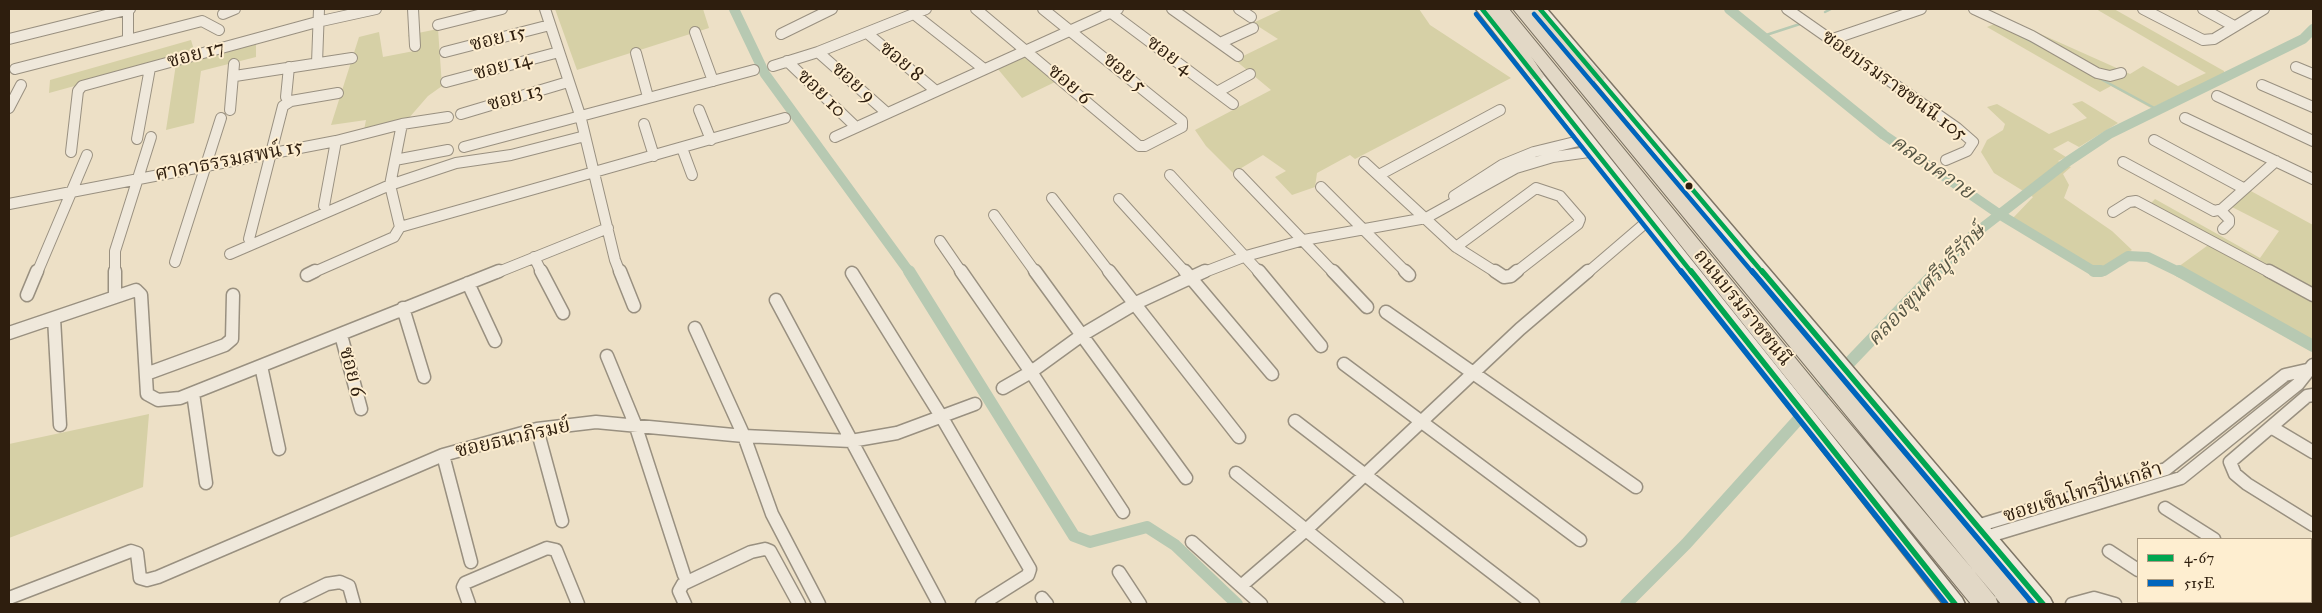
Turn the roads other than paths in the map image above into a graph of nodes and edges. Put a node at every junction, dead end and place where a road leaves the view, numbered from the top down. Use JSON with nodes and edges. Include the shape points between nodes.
{"nodes":[{"id":1,"x":129,"y":9,"type":"edge"},
{"id":2,"x":235,"y":9,"type":"edge"},
{"id":3,"x":318,"y":9,"type":"edge"},
{"id":4,"x":376,"y":9,"type":"edge"},
{"id":5,"x":413,"y":9,"type":"edge"},
{"id":6,"x":502,"y":9,"type":"edge"},
{"id":7,"x":545,"y":9,"type":"edge"},
{"id":8,"x":832,"y":9,"type":"edge"},
{"id":9,"x":926,"y":9,"type":"edge"},
{"id":10,"x":976,"y":9,"type":"edge"},
{"id":11,"x":1043,"y":9,"type":"edge"},
{"id":12,"x":1172,"y":9,"type":"edge"},
{"id":13,"x":1239,"y":9,"type":"edge"},
{"id":14,"x":1521,"y":9,"type":"edge"},
{"id":15,"x":1787,"y":9,"type":"edge"},
{"id":16,"x":1921,"y":9,"type":"edge"},
{"id":17,"x":1974,"y":9,"type":"edge"},
{"id":18,"x":2143,"y":9,"type":"edge"},
{"id":19,"x":2203,"y":9,"type":"edge"},
{"id":20,"x":2264,"y":9,"type":"edge"},
{"id":21,"x":1111,"y":10,"type":"edge"},
{"id":22,"x":1491,"y":10,"type":"edge"},
{"id":23,"x":1537,"y":11,"type":"edge"},
{"id":24,"x":223,"y":14,"type":"dead end"},
{"id":25,"x":914,"y":14,"type":"junction"},
{"id":26,"x":1251,"y":17,"type":"dead end"},
{"id":27,"x":317,"y":22,"type":"junction"},
{"id":28,"x":438,"y":25,"type":"dead end"},
{"id":29,"x":550,"y":25,"type":"junction"},
{"id":30,"x":2234,"y":26,"type":"junction"},
{"id":31,"x":1253,"y":28,"type":"dead end"},
{"id":32,"x":218,"y":30,"type":"dead end"},
{"id":33,"x":1071,"y":30,"type":"junction"},
{"id":34,"x":695,"y":32,"type":"dead end"},
{"id":35,"x":867,"y":32,"type":"junction"},
{"id":36,"x":781,"y":34,"type":"dead end"},
{"id":37,"x":9,"y":39,"type":"edge"},
{"id":38,"x":128,"y":40,"type":"junction"},
{"id":39,"x":1830,"y":40,"type":"junction"},
{"id":40,"x":1220,"y":43,"type":"junction"},
{"id":41,"x":415,"y":46,"type":"dead end"},
{"id":42,"x":1027,"y":50,"type":"junction"},
{"id":43,"x":445,"y":52,"type":"dead end"},
{"id":44,"x":559,"y":52,"type":"junction"},
{"id":45,"x":818,"y":52,"type":"junction"},
{"id":46,"x":636,"y":53,"type":"dead end"},
{"id":47,"x":1238,"y":56,"type":"dead end"},
{"id":48,"x":352,"y":58,"type":"dead end"},
{"id":49,"x":787,"y":61,"type":"junction"},
{"id":50,"x":317,"y":63,"type":"junction"},
{"id":51,"x":234,"y":64,"type":"dead end"},
{"id":52,"x":773,"y":66,"type":"dead end"},
{"id":53,"x":2296,"y":66,"type":"dead end"},
{"id":54,"x":150,"y":68,"type":"junction"},
{"id":55,"x":289,"y":68,"type":"junction"},
{"id":56,"x":16,"y":69,"type":"dead end"},
{"id":57,"x":984,"y":69,"type":"junction"},
{"id":58,"x":754,"y":70,"type":"dead end"},
{"id":59,"x":2121,"y":73,"type":"dead end"},
{"id":60,"x":1250,"y":74,"type":"dead end"},
{"id":61,"x":2313,"y":74,"type":"edge"},
{"id":62,"x":235,"y":76,"type":"junction"},
{"id":63,"x":713,"y":81,"type":"junction"},
{"id":64,"x":1591,"y":81,"type":"junction"},
{"id":65,"x":446,"y":82,"type":"dead end"},
{"id":66,"x":568,"y":82,"type":"junction"},
{"id":67,"x":21,"y":85,"type":"dead end"},
{"id":68,"x":2262,"y":85,"type":"dead end"},
{"id":69,"x":936,"y":91,"type":"junction"},
{"id":70,"x":1217,"y":92,"type":"junction"},
{"id":71,"x":338,"y":93,"type":"dead end"},
{"id":72,"x":2217,"y":96,"type":"dead end"},
{"id":73,"x":286,"y":97,"type":"dead end"},
{"id":74,"x":648,"y":97,"type":"junction"},
{"id":75,"x":1233,"y":104,"type":"dead end"},
{"id":76,"x":9,"y":108,"type":"edge"},
{"id":77,"x":2313,"y":108,"type":"edge"},
{"id":78,"x":230,"y":110,"type":"dead end"},
{"id":79,"x":699,"y":110,"type":"dead end"},
{"id":80,"x":1500,"y":110,"type":"dead end"},
{"id":81,"x":887,"y":113,"type":"junction"},
{"id":82,"x":461,"y":114,"type":"dead end"},
{"id":83,"x":580,"y":115,"type":"junction"},
{"id":84,"x":448,"y":117,"type":"dead end"},
{"id":85,"x":221,"y":118,"type":"dead end"},
{"id":86,"x":785,"y":118,"type":"dead end"},
{"id":87,"x":2186,"y":118,"type":"dead end"},
{"id":88,"x":402,"y":124,"type":"junction"},
{"id":89,"x":644,"y":124,"type":"dead end"},
{"id":90,"x":856,"y":127,"type":"junction"},
{"id":91,"x":150,"y":136,"type":"dead end"},
{"id":92,"x":585,"y":136,"type":"junction"},
{"id":93,"x":1164,"y":136,"type":"joint"},
{"id":94,"x":835,"y":137,"type":"dead end"},
{"id":95,"x":137,"y":139,"type":"dead end"},
{"id":96,"x":711,"y":140,"type":"junction"},
{"id":97,"x":2154,"y":140,"type":"dead end"},
{"id":98,"x":336,"y":141,"type":"junction"},
{"id":99,"x":2313,"y":141,"type":"edge"},
{"id":100,"x":1558,"y":145,"type":"junction"},
{"id":101,"x":1592,"y":145,"type":"junction"},
{"id":102,"x":464,"y":147,"type":"dead end"},
{"id":103,"x":682,"y":148,"type":"junction"},
{"id":104,"x":448,"y":150,"type":"dead end"},
{"id":105,"x":72,"y":152,"type":"dead end"},
{"id":106,"x":271,"y":152,"type":"junction"},
{"id":107,"x":87,"y":154,"type":"dead end"},
{"id":108,"x":1564,"y":154,"type":"junction"},
{"id":109,"x":654,"y":156,"type":"junction"},
{"id":110,"x":395,"y":160,"type":"junction"},
{"id":111,"x":1946,"y":160,"type":"dead end"},
{"id":112,"x":2276,"y":161,"type":"junction"},
{"id":113,"x":1364,"y":162,"type":"dead end"},
{"id":114,"x":2123,"y":162,"type":"dead end"},
{"id":115,"x":205,"y":166,"type":"junction"},
{"id":116,"x":593,"y":172,"type":"junction"},
{"id":117,"x":1239,"y":174,"type":"dead end"},
{"id":118,"x":692,"y":175,"type":"dead end"},
{"id":119,"x":1170,"y":175,"type":"dead end"},
{"id":120,"x":1379,"y":175,"type":"junction"},
{"id":121,"x":137,"y":179,"type":"junction"},
{"id":122,"x":2313,"y":179,"type":"edge"},
{"id":123,"x":390,"y":185,"type":"junction"},
{"id":124,"x":1321,"y":187,"type":"dead end"},
{"id":125,"x":2244,"y":188,"type":"junction"},
{"id":126,"x":71,"y":192,"type":"junction"},
{"id":127,"x":1052,"y":198,"type":"dead end"},
{"id":128,"x":1119,"y":199,"type":"dead end"},
{"id":129,"x":9,"y":204,"type":"edge"},
{"id":130,"x":324,"y":206,"type":"dead end"},
{"id":131,"x":2220,"y":210,"type":"junction"},
{"id":132,"x":2113,"y":212,"type":"dead end"},
{"id":133,"x":994,"y":215,"type":"dead end"},
{"id":134,"x":1420,"y":217,"type":"junction"},
{"id":135,"x":1650,"y":218,"type":"junction"},
{"id":136,"x":400,"y":227,"type":"junction"},
{"id":137,"x":608,"y":228,"type":"junction"},
{"id":138,"x":2223,"y":229,"type":"dead end"},
{"id":139,"x":1366,"y":230,"type":"junction"},
{"id":140,"x":249,"y":239,"type":"dead end"},
{"id":141,"x":1304,"y":240,"type":"junction"},
{"id":142,"x":940,"y":241,"type":"dead end"},
{"id":143,"x":1456,"y":247,"type":"junction"},
{"id":144,"x":230,"y":254,"type":"dead end"},
{"id":145,"x":1246,"y":256,"type":"junction"},
{"id":146,"x":534,"y":257,"type":"junction"},
{"id":147,"x":175,"y":262,"type":"dead end"},
{"id":148,"x":852,"y":273,"type":"dead end"},
{"id":149,"x":307,"y":275,"type":"dead end"},
{"id":150,"x":1409,"y":275,"type":"dead end"},
{"id":151,"x":1190,"y":277,"type":"junction"},
{"id":152,"x":468,"y":282,"type":"junction"},
{"id":153,"x":27,"y":295,"type":"dead end"},
{"id":154,"x":233,"y":295,"type":"dead end"},
{"id":155,"x":2313,"y":295,"type":"edge"},
{"id":156,"x":115,"y":296,"type":"junction"},
{"id":157,"x":776,"y":300,"type":"dead end"},
{"id":158,"x":1136,"y":303,"type":"junction"},
{"id":159,"x":634,"y":306,"type":"dead end"},
{"id":160,"x":1366,"y":307,"type":"dead end"},
{"id":161,"x":402,"y":308,"type":"junction"},
{"id":162,"x":1386,"y":312,"type":"dead end"},
{"id":163,"x":563,"y":313,"type":"dead end"},
{"id":164,"x":54,"y":318,"type":"junction"},
{"id":165,"x":695,"y":328,"type":"dead end"},
{"id":166,"x":9,"y":333,"type":"edge"},
{"id":167,"x":341,"y":335,"type":"junction"},
{"id":168,"x":1082,"y":335,"type":"junction"},
{"id":169,"x":495,"y":341,"type":"dead end"},
{"id":170,"x":1321,"y":346,"type":"dead end"},
{"id":171,"x":607,"y":356,"type":"dead end"},
{"id":172,"x":1344,"y":364,"type":"dead end"},
{"id":173,"x":261,"y":366,"type":"junction"},
{"id":174,"x":2310,"y":367,"type":"edge"},
{"id":175,"x":1031,"y":372,"type":"junction"},
{"id":176,"x":1472,"y":373,"type":"junction"},
{"id":177,"x":146,"y":374,"type":"junction"},
{"id":178,"x":1272,"y":374,"type":"dead end"},
{"id":179,"x":424,"y":377,"type":"dead end"},
{"id":180,"x":1003,"y":388,"type":"dead end"},
{"id":181,"x":192,"y":393,"type":"junction"},
{"id":182,"x":2313,"y":395,"type":"edge"},
{"id":183,"x":1822,"y":401,"type":"junction"},
{"id":184,"x":975,"y":404,"type":"dead end"},
{"id":185,"x":361,"y":409,"type":"dead end"},
{"id":186,"x":941,"y":416,"type":"junction"},
{"id":187,"x":1295,"y":421,"type":"dead end"},
{"id":188,"x":1421,"y":421,"type":"junction"},
{"id":189,"x":636,"y":424,"type":"junction"},
{"id":190,"x":60,"y":425,"type":"dead end"},
{"id":191,"x":2271,"y":427,"type":"junction"},
{"id":192,"x":537,"y":429,"type":"junction"},
{"id":193,"x":744,"y":436,"type":"junction"},
{"id":194,"x":1239,"y":437,"type":"dead end"},
{"id":195,"x":851,"y":441,"type":"junction"},
{"id":196,"x":279,"y":449,"type":"dead end"},
{"id":197,"x":2313,"y":452,"type":"edge"},
{"id":198,"x":443,"y":455,"type":"junction"},
{"id":199,"x":1236,"y":473,"type":"dead end"},
{"id":200,"x":1364,"y":475,"type":"junction"},
{"id":201,"x":1186,"y":478,"type":"dead end"},
{"id":202,"x":206,"y":483,"type":"dead end"},
{"id":203,"x":1636,"y":487,"type":"dead end"},
{"id":204,"x":2164,"y":508,"type":"dead end"},
{"id":205,"x":1123,"y":512,"type":"dead end"},
{"id":206,"x":562,"y":521,"type":"dead end"},
{"id":207,"x":2313,"y":525,"type":"edge"},
{"id":208,"x":1306,"y":530,"type":"junction"},
{"id":209,"x":1982,"y":532,"type":"junction"},
{"id":210,"x":2212,"y":538,"type":"edge"},
{"id":211,"x":1580,"y":540,"type":"dead end"},
{"id":212,"x":1192,"y":542,"type":"dead end"},
{"id":213,"x":2109,"y":550,"type":"dead end"},
{"id":214,"x":471,"y":562,"type":"dead end"},
{"id":215,"x":2137,"y":569,"type":"edge"},
{"id":216,"x":1119,"y":572,"type":"dead end"},
{"id":217,"x":684,"y":575,"type":"dead end"},
{"id":218,"x":1241,"y":586,"type":"junction"},
{"id":219,"x":9,"y":598,"type":"edge"},
{"id":220,"x":286,"y":604,"type":"edge"},
{"id":221,"x":354,"y":604,"type":"edge"},
{"id":222,"x":469,"y":604,"type":"edge"},
{"id":223,"x":578,"y":604,"type":"edge"},
{"id":224,"x":685,"y":604,"type":"edge"},
{"id":225,"x":798,"y":604,"type":"edge"},
{"id":226,"x":819,"y":604,"type":"edge"},
{"id":227,"x":939,"y":604,"type":"edge"},
{"id":228,"x":982,"y":604,"type":"edge"},
{"id":229,"x":1140,"y":604,"type":"edge"},
{"id":230,"x":1261,"y":604,"type":"edge"},
{"id":231,"x":1397,"y":604,"type":"edge"},
{"id":232,"x":1533,"y":604,"type":"edge"},
{"id":233,"x":1954,"y":604,"type":"edge"},
{"id":234,"x":1986,"y":604,"type":"edge"},
{"id":235,"x":2016,"y":604,"type":"edge"},
{"id":236,"x":2043,"y":604,"type":"edge"},
{"id":237,"x":2072,"y":604,"type":"edge"},
{"id":238,"x":2115,"y":604,"type":"edge"}],
"edges":[{"from":1,"to":37,"type":"street"},
{"from":1,"to":38,"type":"street"},
{"from":2,"to":24,"type":"street"},
{"from":3,"to":27,"type":"street"},
{"from":4,"to":27,"type":"street","name":"ซอย 17"},
{"from":5,"to":41,"type":"street"},
{"from":6,"to":28,"type":"street"},
{"from":7,"to":29,"type":"street"},
{"from":8,"to":36,"type":"street"},
{"from":9,"to":25,"type":"street"},
{"from":10,"to":42,"type":"street","name":"ซอย 6"},
{"from":11,"to":33,"type":"street","name":"ซอย 5"},
{"from":12,"to":40,"type":"street"},
{"from":13,"to":26,"type":"street"},
{"from":14,"to":64,"type":"highway","name":"ถนนบรมราชชนนี"},
{"from":15,"to":39,"type":"street","name":"ซอยบรมราชชนนี 105"},
{"from":16,"to":39,"type":"street"},
{"from":17,"to":59,"type":"street","via":[[2032,36],[2097,73],[2110,76]]},
{"from":18,"to":30,"type":"street","via":[[2203,40],[2214,38]]},
{"from":19,"to":30,"type":"street"},
{"from":20,"to":30,"type":"street"},
{"from":21,"to":33,"type":"street"},
{"from":21,"to":70,"type":"street","name":"ซอย 4"},
{"from":22,"to":101,"type":"main road","via":[[1537,76]]},
{"from":22,"to":183,"type":"highway","name":"ถนนบรมราชชนนี","via":[[1562,84]]},
{"from":23,"to":64,"type":"main road"},
{"from":25,"to":35,"type":"street"},
{"from":25,"to":57,"type":"street"},
{"from":27,"to":50,"type":"street"},
{"from":27,"to":54,"type":"street","name":"ซอย 17"},
{"from":29,"to":43,"type":"street","name":"ซอย 15"},
{"from":29,"to":44,"type":"street"},
{"from":31,"to":40,"type":"street"},
{"from":32,"to":38,"type":"street","via":[[206,21]]},
{"from":33,"to":42,"type":"street"},
{"from":33,"to":93,"type":"street","name":"ซอย 5","via":[[1182,121],[1182,127]]},
{"from":34,"to":63,"type":"street"},
{"from":35,"to":45,"type":"street"},
{"from":35,"to":69,"type":"street","name":"ซอย 8"},
{"from":38,"to":56,"type":"street"},
{"from":39,"to":111,"type":"street","name":"ซอยบรมราชชนนี 105","via":[[1957,128],[1974,145]]},
{"from":40,"to":47,"type":"street"},
{"from":42,"to":57,"type":"street"},
{"from":42,"to":93,"type":"street","name":"ซอย 6","via":[[1139,146],[1144,147]]},
{"from":44,"to":65,"type":"street","name":"ซอย 14"},
{"from":44,"to":66,"type":"street"},
{"from":45,"to":49,"type":"street"},
{"from":45,"to":81,"type":"street","name":"ซอย 9"},
{"from":46,"to":74,"type":"street"},
{"from":48,"to":50,"type":"street"},
{"from":49,"to":52,"type":"street"},
{"from":49,"to":90,"type":"street","name":"ซอย 10"},
{"from":50,"to":55,"type":"street"},
{"from":51,"to":62,"type":"street"},
{"from":53,"to":61,"type":"street"},
{"from":54,"to":95,"type":"street"},
{"from":54,"to":105,"type":"street","name":"ซอย 17","via":[[82,86],[78,91]]},
{"from":55,"to":62,"type":"street"},
{"from":55,"to":73,"type":"street"},
{"from":57,"to":69,"type":"street"},
{"from":58,"to":63,"type":"street"},
{"from":60,"to":70,"type":"street"},
{"from":62,"to":78,"type":"street"},
{"from":63,"to":74,"type":"street"},
{"from":64,"to":183,"type":"highway","name":"ถนนบรมราชชนนี","via":[[1829,368]]},
{"from":66,"to":82,"type":"street","name":"ซอย 13"},
{"from":66,"to":83,"type":"street"},
{"from":67,"to":76,"type":"street"},
{"from":68,"to":77,"type":"street"},
{"from":69,"to":81,"type":"street"},
{"from":70,"to":75,"type":"street","name":"ซอย 4"},
{"from":71,"to":106,"type":"street","via":[[285,103]]},
{"from":72,"to":99,"type":"street"},
{"from":74,"to":83,"type":"street"},
{"from":79,"to":96,"type":"street"},
{"from":80,"to":120,"type":"street"},
{"from":81,"to":90,"type":"street"},
{"from":83,"to":92,"type":"street"},
{"from":83,"to":102,"type":"street"},
{"from":84,"to":88,"type":"street","name":"ศาลาธรรมสพน์ 15"},
{"from":85,"to":115,"type":"street"},
{"from":86,"to":96,"type":"street"},
{"from":87,"to":112,"type":"street"},
{"from":88,"to":98,"type":"street","name":"ศาลาธรรมสพน์ 15"},
{"from":88,"to":110,"type":"street"},
{"from":89,"to":109,"type":"street"},
{"from":90,"to":94,"type":"street"},
{"from":91,"to":121,"type":"street"},
{"from":92,"to":116,"type":"street"},
{"from":92,"to":123,"type":"street","via":[[511,156],[456,163]]},
{"from":96,"to":103,"type":"street"},
{"from":97,"to":125,"type":"street"},
{"from":98,"to":106,"type":"street","name":"ศาลาธรรมสพน์ 15"},
{"from":98,"to":130,"type":"street"},
{"from":100,"to":101,"type":"street"},
{"from":100,"to":108,"type":"street"},
{"from":100,"to":134,"type":"street","via":[[1502,166]]},
{"from":101,"to":108,"type":"street"},
{"from":101,"to":135,"type":"main road"},
{"from":103,"to":109,"type":"street"},
{"from":103,"to":118,"type":"street"},
{"from":104,"to":110,"type":"street"},
{"from":106,"to":115,"type":"street","name":"ศาลาธรรมสพน์ 15"},
{"from":106,"to":140,"type":"street"},
{"from":107,"to":126,"type":"street"},
{"from":108,"to":134,"type":"street","via":[[1501,175],[1464,198]]},
{"from":109,"to":116,"type":"street"},
{"from":110,"to":123,"type":"street"},
{"from":112,"to":122,"type":"street"},
{"from":112,"to":125,"type":"street"},
{"from":113,"to":120,"type":"street"},
{"from":114,"to":131,"type":"street","via":[[2214,211]]},
{"from":115,"to":121,"type":"street","name":"ศาลาธรรมสพน์ 15"},
{"from":115,"to":147,"type":"street"},
{"from":116,"to":136,"type":"street"},
{"from":116,"to":137,"type":"street"},
{"from":117,"to":141,"type":"street"},
{"from":119,"to":145,"type":"street"},
{"from":120,"to":134,"type":"street"},
{"from":121,"to":126,"type":"street","name":"ศาลาธรรมสพน์ 15"},
{"from":121,"to":156,"type":"street","via":[[114,252]]},
{"from":123,"to":136,"type":"street"},
{"from":123,"to":144,"type":"street"},
{"from":124,"to":139,"type":"street"},
{"from":125,"to":131,"type":"street"},
{"from":126,"to":129,"type":"street","name":"ศาลาธรรมสพน์ 15"},
{"from":126,"to":153,"type":"street"},
{"from":127,"to":158,"type":"street"},
{"from":128,"to":151,"type":"street"},
{"from":131,"to":138,"type":"street","via":[[2229,219]]},
{"from":132,"to":155,"type":"street","via":[[2136,201]]},
{"from":133,"to":168,"type":"street"},
{"from":134,"to":139,"type":"street"},
{"from":134,"to":143,"type":"street"},
{"from":135,"to":176,"type":"street"},
{"from":135,"to":183,"type":"main road"},
{"from":136,"to":149,"type":"street","via":[[394,237],[382,244]]},
{"from":137,"to":146,"type":"street"},
{"from":137,"to":159,"type":"street","via":[[615,260]]},
{"from":139,"to":141,"type":"street"},
{"from":139,"to":150,"type":"street"},
{"from":141,"to":145,"type":"street"},
{"from":141,"to":160,"type":"street"},
{"from":142,"to":175,"type":"street"},
{"from":143,"to":143,"type":"street","via":[[1536,188],[1560,196],[1580,220],[1508,277]]},
{"from":145,"to":151,"type":"street"},
{"from":145,"to":170,"type":"street"},
{"from":146,"to":152,"type":"street"},
{"from":146,"to":163,"type":"street"},
{"from":148,"to":186,"type":"street"},
{"from":151,"to":158,"type":"street"},
{"from":151,"to":178,"type":"street"},
{"from":152,"to":161,"type":"street"},
{"from":152,"to":169,"type":"street"},
{"from":154,"to":177,"type":"street","via":[[232,339],[224,345]]},
{"from":156,"to":164,"type":"street"},
{"from":156,"to":177,"type":"street","via":[[136,290],[141,294]]},
{"from":157,"to":195,"type":"street"},
{"from":158,"to":168,"type":"street"},
{"from":158,"to":194,"type":"street"},
{"from":161,"to":167,"type":"street"},
{"from":161,"to":179,"type":"street"},
{"from":162,"to":176,"type":"street"},
{"from":164,"to":166,"type":"street"},
{"from":164,"to":190,"type":"street"},
{"from":165,"to":193,"type":"street"},
{"from":167,"to":173,"type":"street"},
{"from":167,"to":185,"type":"street","name":"ซอย 6"},
{"from":168,"to":175,"type":"street"},
{"from":168,"to":201,"type":"street"},
{"from":171,"to":189,"type":"street"},
{"from":172,"to":188,"type":"street"},
{"from":173,"to":181,"type":"street"},
{"from":173,"to":196,"type":"street"},
{"from":174,"to":209,"type":"street","name":"ซอยเซ็นโทรปิ่นเกล้า","via":[[2298,384],[2181,478]]},
{"from":175,"to":180,"type":"street"},
{"from":175,"to":205,"type":"street"},
{"from":176,"to":188,"type":"street"},
{"from":176,"to":203,"type":"street"},
{"from":177,"to":181,"type":"street","via":[[147,394],[158,400]]},
{"from":181,"to":202,"type":"street"},
{"from":182,"to":191,"type":"street","via":[[2307,396]]},
{"from":183,"to":209,"type":"main road"},
{"from":183,"to":233,"type":"main road"},
{"from":183,"to":234,"type":"highway","name":"ถนนบรมราชชนนี"},
{"from":183,"to":235,"type":"highway","name":"ถนนบรมราชชนนี"},
{"from":184,"to":186,"type":"street","name":"ซอยธนาภิรมย์"},
{"from":186,"to":195,"type":"street","name":"ซอยธนาภิรมย์","via":[[896,434]]},
{"from":186,"to":228,"type":"street","via":[[1030,569],[1028,575]]},
{"from":187,"to":200,"type":"street"},
{"from":188,"to":200,"type":"street"},
{"from":188,"to":211,"type":"street"},
{"from":189,"to":192,"type":"street","name":"ซอยธนาภิรมย์","via":[[596,422]]},
{"from":189,"to":193,"type":"street","name":"ซอยธนาภิรมย์"},
{"from":189,"to":217,"type":"street"},
{"from":191,"to":197,"type":"street"},
{"from":191,"to":207,"type":"street","via":[[2230,462],[2236,474],[2247,484]]},
{"from":192,"to":198,"type":"street","name":"ซอยธนาภิรมย์"},
{"from":192,"to":206,"type":"street"},
{"from":193,"to":195,"type":"street","name":"ซอยธนาภิรมย์"},
{"from":193,"to":226,"type":"street","via":[[772,514]]},
{"from":195,"to":227,"type":"street"},
{"from":198,"to":214,"type":"street"},
{"from":198,"to":219,"type":"street","name":"ซอยธนาภิรมย์","via":[[158,577],[140,578],[137,554],[131,551]]},
{"from":199,"to":208,"type":"street"},
{"from":200,"to":208,"type":"street"},
{"from":200,"to":232,"type":"street"},
{"from":204,"to":210,"type":"street"},
{"from":208,"to":218,"type":"street"},
{"from":208,"to":231,"type":"street"},
{"from":209,"to":236,"type":"main road"},
{"from":212,"to":218,"type":"street"},
{"from":213,"to":215,"type":"street"},
{"from":216,"to":229,"type":"street"},
{"from":218,"to":230,"type":"street"},
{"from":220,"to":221,"type":"street","via":[[327,584],[340,582],[349,586]]},
{"from":222,"to":223,"type":"street","via":[[463,587],[471,579],[541,549],[556,550]]},
{"from":224,"to":225,"type":"street","via":[[679,590],[683,584],[765,549],[770,551]]},
{"from":237,"to":238,"type":"street","via":[[2094,598]]}]}
